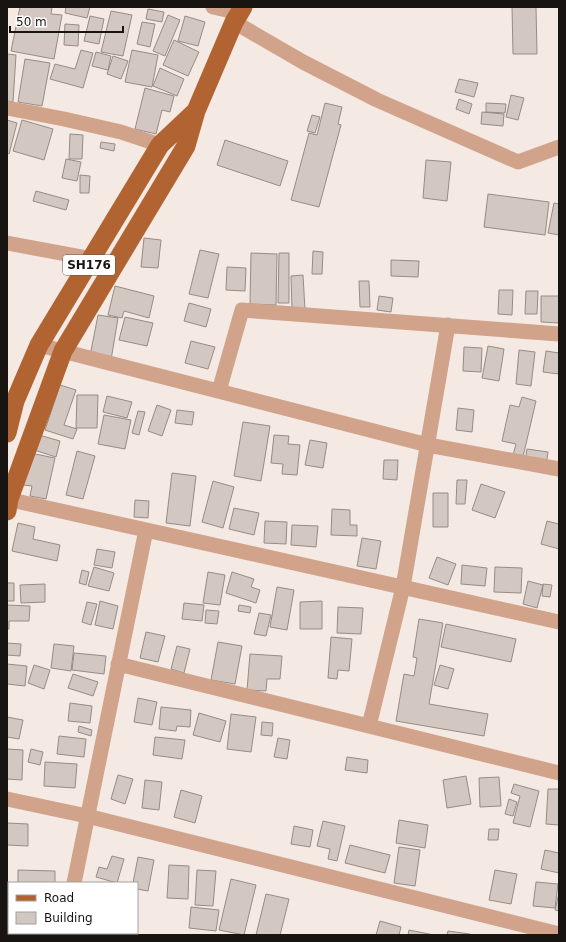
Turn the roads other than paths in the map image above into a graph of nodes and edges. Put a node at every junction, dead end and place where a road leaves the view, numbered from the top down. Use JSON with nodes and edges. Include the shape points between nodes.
{"nodes":[{"id":1,"x":213,"y":7,"type":"edge"},
{"id":2,"x":239,"y":14,"type":"edge"},
{"id":3,"x":7,"y":108,"type":"edge"},
{"id":4,"x":196,"y":111,"type":"junction"},
{"id":5,"x":160,"y":145,"type":"junction"},
{"id":6,"x":559,"y":147,"type":"edge"},
{"id":7,"x":7,"y":243,"type":"edge"},
{"id":8,"x":93,"y":259,"type":"junction"},
{"id":9,"x":448,"y":325,"type":"junction"},
{"id":10,"x":559,"y":334,"type":"edge"},
{"id":11,"x":39,"y":345,"type":"junction"},
{"id":12,"x":63,"y":351,"type":"junction"},
{"id":13,"x":219,"y":392,"type":"junction"},
{"id":14,"x":7,"y":433,"type":"edge"},
{"id":15,"x":428,"y":445,"type":"junction"},
{"id":16,"x":559,"y":469,"type":"edge"},
{"id":17,"x":8,"y":503,"type":"edge"},
{"id":18,"x":146,"y":530,"type":"junction"},
{"id":19,"x":402,"y":587,"type":"junction"},
{"id":20,"x":559,"y":622,"type":"edge"},
{"id":21,"x":118,"y":664,"type":"junction"},
{"id":22,"x":368,"y":726,"type":"junction"},
{"id":23,"x":559,"y":773,"type":"edge"},
{"id":24,"x":7,"y":799,"type":"edge"},
{"id":25,"x":88,"y":816,"type":"junction"},
{"id":26,"x":74,"y":882,"type":"edge"},
{"id":27,"x":559,"y":934,"type":"edge"}],
"edges":[{"from":1,"to":2,"type":"street"},
{"from":2,"to":4,"type":"main road","number":"SH176"},
{"from":2,"to":6,"type":"street","via":[[303,62],[377,100],[518,162]]},
{"from":3,"to":5,"type":"street","via":[[121,132]]},
{"from":4,"to":5,"type":"main road","number":"SH176"},
{"from":4,"to":12,"type":"main road","via":[[186,146]]},
{"from":5,"to":8,"type":"main road","number":"SH176"},
{"from":7,"to":8,"type":"street"},
{"from":8,"to":11,"type":"main road","number":"SH176"},
{"from":9,"to":10,"type":"street"},
{"from":9,"to":13,"type":"street","via":[[242,310]]},
{"from":9,"to":15,"type":"street"},
{"from":11,"to":12,"type":"street"},
{"from":11,"to":14,"type":"main road","number":"SH176","via":[[15,402]]},
{"from":12,"to":13,"type":"street"},
{"from":12,"to":17,"type":"main road"},
{"from":13,"to":15,"type":"street"},
{"from":15,"to":16,"type":"street"},
{"from":15,"to":19,"type":"street"},
{"from":17,"to":18,"type":"street"},
{"from":18,"to":19,"type":"street"},
{"from":18,"to":21,"type":"street"},
{"from":19,"to":20,"type":"street"},
{"from":19,"to":22,"type":"street"},
{"from":21,"to":22,"type":"street"},
{"from":21,"to":25,"type":"street"},
{"from":22,"to":23,"type":"street"},
{"from":24,"to":25,"type":"street"},
{"from":25,"to":26,"type":"street"},
{"from":25,"to":27,"type":"street"}]}
